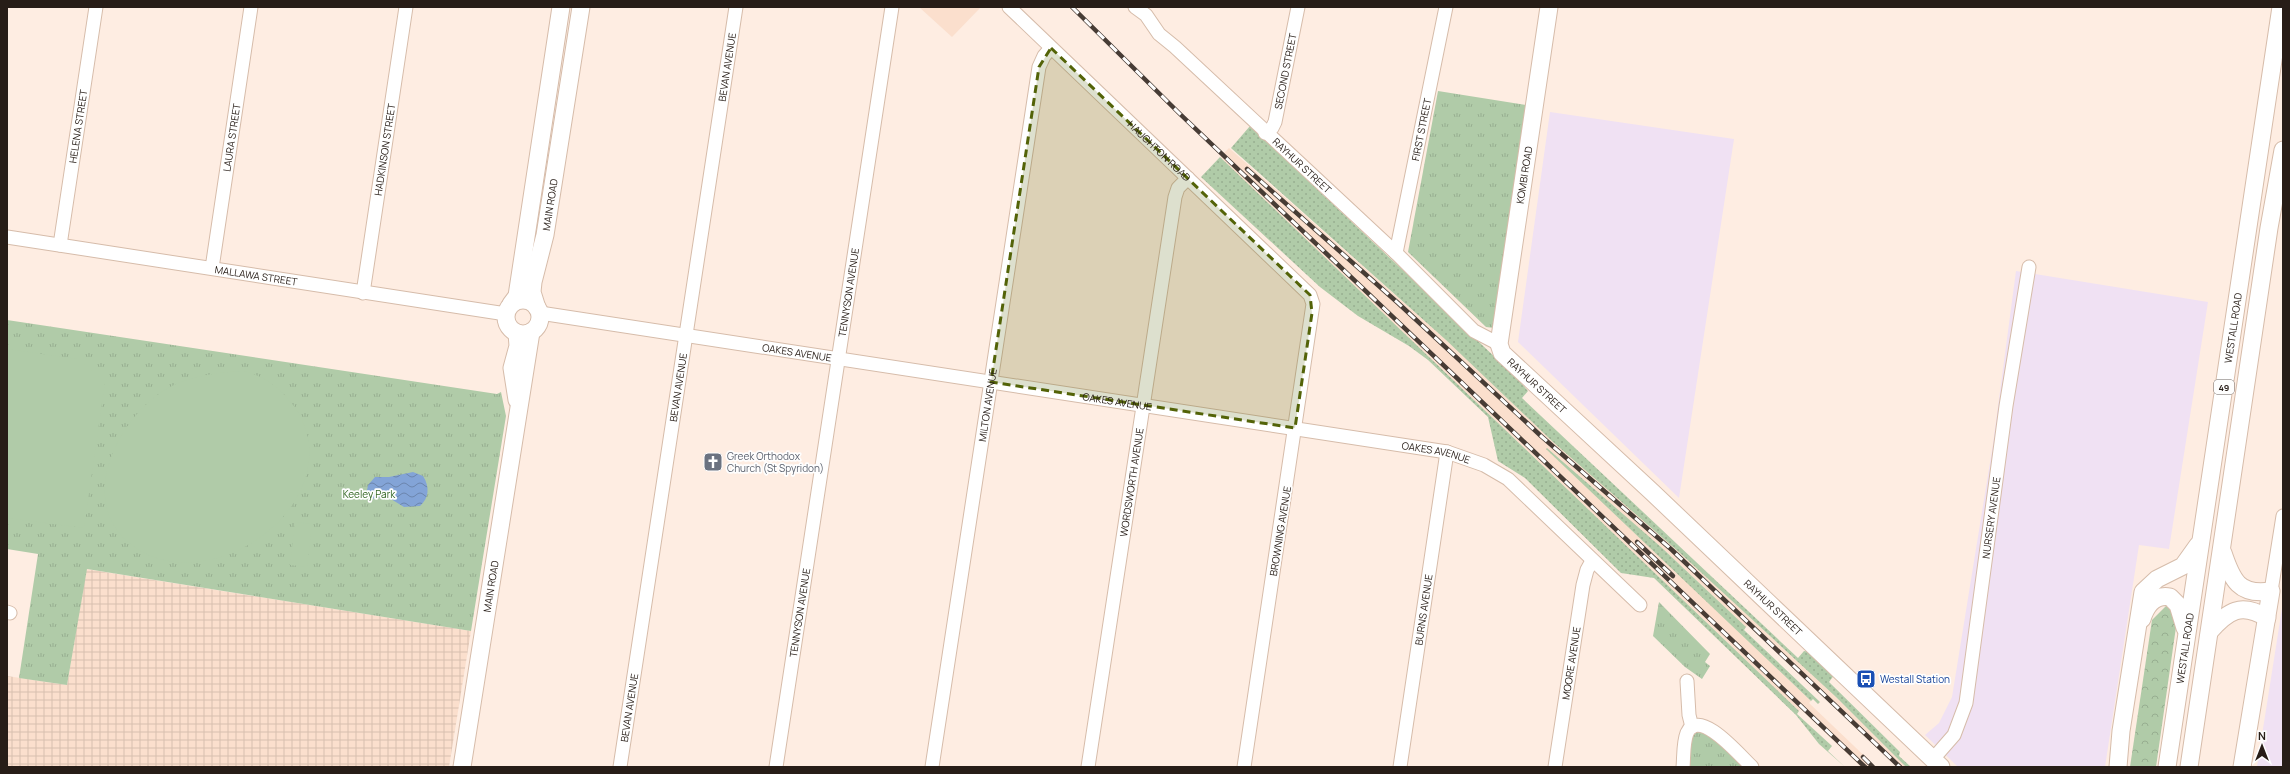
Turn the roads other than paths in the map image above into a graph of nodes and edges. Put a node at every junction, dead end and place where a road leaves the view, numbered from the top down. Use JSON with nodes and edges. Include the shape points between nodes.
{"nodes":[{"id":1,"x":96,"y":7,"type":"edge"},
{"id":2,"x":251,"y":7,"type":"edge"},
{"id":3,"x":406,"y":7,"type":"edge"},
{"id":4,"x":562,"y":7,"type":"edge"},
{"id":5,"x":581,"y":7,"type":"edge"},
{"id":6,"x":736,"y":7,"type":"edge"},
{"id":7,"x":892,"y":7,"type":"edge"},
{"id":8,"x":1009,"y":7,"type":"edge"},
{"id":9,"x":1135,"y":7,"type":"edge"},
{"id":10,"x":1298,"y":7,"type":"edge"},
{"id":11,"x":1446,"y":7,"type":"edge"},
{"id":12,"x":1549,"y":7,"type":"edge"},
{"id":13,"x":2281,"y":7,"type":"edge"},
{"id":14,"x":1148,"y":11,"type":"edge"},
{"id":15,"x":1051,"y":48,"type":"junction"},
{"id":16,"x":548,"y":97,"type":"junction"},
{"id":17,"x":567,"y":100,"type":"junction"},
{"id":18,"x":1265,"y":132,"type":"junction"},
{"id":19,"x":2283,"y":150,"type":"edge"},
{"id":20,"x":1188,"y":178,"type":"junction"},
{"id":21,"x":7,"y":237,"type":"edge"},
{"id":22,"x":60,"y":245,"type":"junction"},
{"id":23,"x":1396,"y":253,"type":"junction"},
{"id":24,"x":2029,"y":267,"type":"dead end"},
{"id":25,"x":212,"y":268,"type":"junction"},
{"id":26,"x":363,"y":293,"type":"junction"},
{"id":27,"x":1310,"y":295,"type":"joint"},
{"id":28,"x":509,"y":309,"type":"junction"},
{"id":29,"x":539,"y":310,"type":"junction"},
{"id":30,"x":524,"y":332,"type":"junction"},
{"id":31,"x":686,"y":336,"type":"junction"},
{"id":32,"x":1499,"y":344,"type":"junction"},
{"id":33,"x":838,"y":359,"type":"junction"},
{"id":34,"x":991,"y":382,"type":"junction"},
{"id":35,"x":1143,"y":405,"type":"junction"},
{"id":36,"x":1295,"y":428,"type":"junction"},
{"id":37,"x":1447,"y":452,"type":"junction"},
{"id":38,"x":2283,"y":516,"type":"edge"},
{"id":39,"x":2202,"y":540,"type":"junction"},
{"id":40,"x":2222,"y":551,"type":"junction"},
{"id":41,"x":1592,"y":561,"type":"junction"},
{"id":42,"x":2271,"y":591,"type":"junction"},
{"id":43,"x":1640,"y":605,"type":"dead end"},
{"id":44,"x":2267,"y":618,"type":"junction"},
{"id":45,"x":2210,"y":631,"type":"junction"},
{"id":46,"x":2187,"y":634,"type":"junction"},
{"id":47,"x":2136,"y":637,"type":"junction"},
{"id":48,"x":1687,"y":681,"type":"dead end"},
{"id":49,"x":1692,"y":727,"type":"junction"},
{"id":50,"x":1937,"y":763,"type":"edge"},
{"id":51,"x":462,"y":767,"type":"edge"},
{"id":52,"x":620,"y":767,"type":"edge"},
{"id":53,"x":776,"y":767,"type":"edge"},
{"id":54,"x":932,"y":767,"type":"edge"},
{"id":55,"x":1088,"y":767,"type":"edge"},
{"id":56,"x":1244,"y":767,"type":"edge"},
{"id":57,"x":1400,"y":767,"type":"edge"},
{"id":58,"x":1555,"y":767,"type":"edge"},
{"id":59,"x":1683,"y":767,"type":"edge"},
{"id":60,"x":1752,"y":767,"type":"edge"},
{"id":61,"x":2118,"y":767,"type":"edge"},
{"id":62,"x":2167,"y":767,"type":"edge"},
{"id":63,"x":2189,"y":767,"type":"edge"},
{"id":64,"x":2242,"y":767,"type":"edge"}],
"edges":[{"from":1,"to":22,"type":"street","name":"HELENA STREET"},
{"from":2,"to":25,"type":"street","name":"LAURA STREET"},
{"from":3,"to":26,"type":"street","name":"HADKINSON STREET"},
{"from":4,"to":16,"type":"main road","name":"MAIN ROAD"},
{"from":5,"to":17,"type":"main road","name":"MAIN ROAD"},
{"from":6,"to":31,"type":"street","name":"BEVAN AVENUE"},
{"from":7,"to":33,"type":"street","name":"TENNYSON AVENUE"},
{"from":8,"to":15,"type":"street","name":"HAUGHTON ROAD"},
{"from":9,"to":14,"type":"street","name":"RAYHUR STREET"},
{"from":10,"to":18,"type":"street","name":"SECOND STREET","via":[[1275,122],[1272,128]]},
{"from":11,"to":23,"type":"street","name":"FIRST STREET"},
{"from":12,"to":32,"type":"main road","name":"KOMBI ROAD"},
{"from":13,"to":39,"type":"main road","name":"WESTALL ROAD","number":"49"},
{"from":14,"to":18,"type":"street","name":"RAYHUR STREET","via":[[1159,34]]},
{"from":15,"to":20,"type":"street","name":"HAUGHTON ROAD"},
{"from":15,"to":34,"type":"street","name":"MILTON AVENUE","via":[[1039,66]]},
{"from":16,"to":17,"type":"main road"},
{"from":16,"to":28,"type":"main road","name":"MAIN ROAD","via":[[518,296]]},
{"from":17,"to":29,"type":"main road","name":"MAIN ROAD","via":[[545,235],[533,282],[532,292]]},
{"from":18,"to":23,"type":"street","name":"RAYHUR STREET"},
{"from":19,"to":40,"type":"main road","number":"49","via":[[2269,228]]},
{"from":20,"to":27,"type":"street","name":"HAUGHTON ROAD"},
{"from":20,"to":35,"type":"street","name":"WORDSWORTH AVENUE","via":[[1178,188],[1175,197]]},
{"from":21,"to":22,"type":"street","name":"MALLAWA STREET"},
{"from":22,"to":25,"type":"street","name":"MALLAWA STREET"},
{"from":23,"to":32,"type":"street","name":"RAYHUR STREET","via":[[1474,331]]},
{"from":24,"to":50,"type":"street","name":"NURSERY AVENUE","via":[[2006,406],[1966,703],[1954,735]]},
{"from":25,"to":26,"type":"street","name":"MALLAWA STREET"},
{"from":26,"to":28,"type":"street","name":"MALLAWA STREET"},
{"from":27,"to":36,"type":"street","name":"BROWNING AVENUE","via":[[1312,313]]},
{"from":28,"to":29,"type":"main road","via":[[522,300],[528,300]]},
{"from":28,"to":30,"type":"main road","via":[[508,325]]},
{"from":29,"to":30,"type":"main road","via":[[538,324]]},
{"from":29,"to":31,"type":"street","name":"OAKES AVENUE"},
{"from":30,"to":51,"type":"main road","name":"MAIN ROAD","via":[[512,368],[518,406]]},
{"from":31,"to":33,"type":"street","name":"OAKES AVENUE"},
{"from":31,"to":52,"type":"street","name":"BEVAN AVENUE"},
{"from":32,"to":50,"type":"main road","name":"RAYHUR STREET","via":[[1502,353],[1510,361]]},
{"from":33,"to":34,"type":"street","name":"OAKES AVENUE"},
{"from":33,"to":53,"type":"street","name":"TENNYSON AVENUE"},
{"from":34,"to":35,"type":"street","name":"OAKES AVENUE"},
{"from":34,"to":54,"type":"street","name":"MILTON AVENUE"},
{"from":35,"to":36,"type":"street","name":"OAKES AVENUE"},
{"from":35,"to":55,"type":"street","name":"WORDSWORTH AVENUE"},
{"from":36,"to":37,"type":"street","name":"OAKES AVENUE"},
{"from":36,"to":56,"type":"street","name":"BROWNING AVENUE"},
{"from":37,"to":41,"type":"street","name":"OAKES AVENUE","via":[[1484,465],[1508,479]]},
{"from":37,"to":57,"type":"street","name":"BURNS AVENUE"},
{"from":38,"to":42,"type":"street"},
{"from":39,"to":46,"type":"main road","name":"WESTALL ROAD","number":"49"},
{"from":39,"to":47,"type":"main road","via":[[2183,566],[2157,580],[2143,592]]},
{"from":40,"to":42,"type":"main road","via":[[2232,577],[2241,588],[2257,592]]},
{"from":40,"to":45,"type":"main road","number":"49"},
{"from":41,"to":43,"type":"street","name":"OAKES AVENUE"},
{"from":41,"to":58,"type":"street","name":"MOORE AVENUE","via":[[1583,585]]},
{"from":42,"to":44,"type":"main road"},
{"from":44,"to":45,"type":"main road","via":[[2253,611],[2238,610],[2227,614]]},
{"from":44,"to":64,"type":"main road"},
{"from":45,"to":63,"type":"main road","number":"49"},
{"from":46,"to":47,"type":"main road","via":[[2178,605],[2170,596],[2164,595],[2155,598],[2146,609]]},
{"from":46,"to":62,"type":"main road","name":"WESTALL ROAD","number":"49"},
{"from":47,"to":61,"type":"main road","via":[[2120,731]]},
{"from":48,"to":49,"type":"street"},
{"from":49,"to":59,"type":"street","via":[[1686,737]]},
{"from":49,"to":60,"type":"street","via":[[1700,725],[1710,728]]}]}
